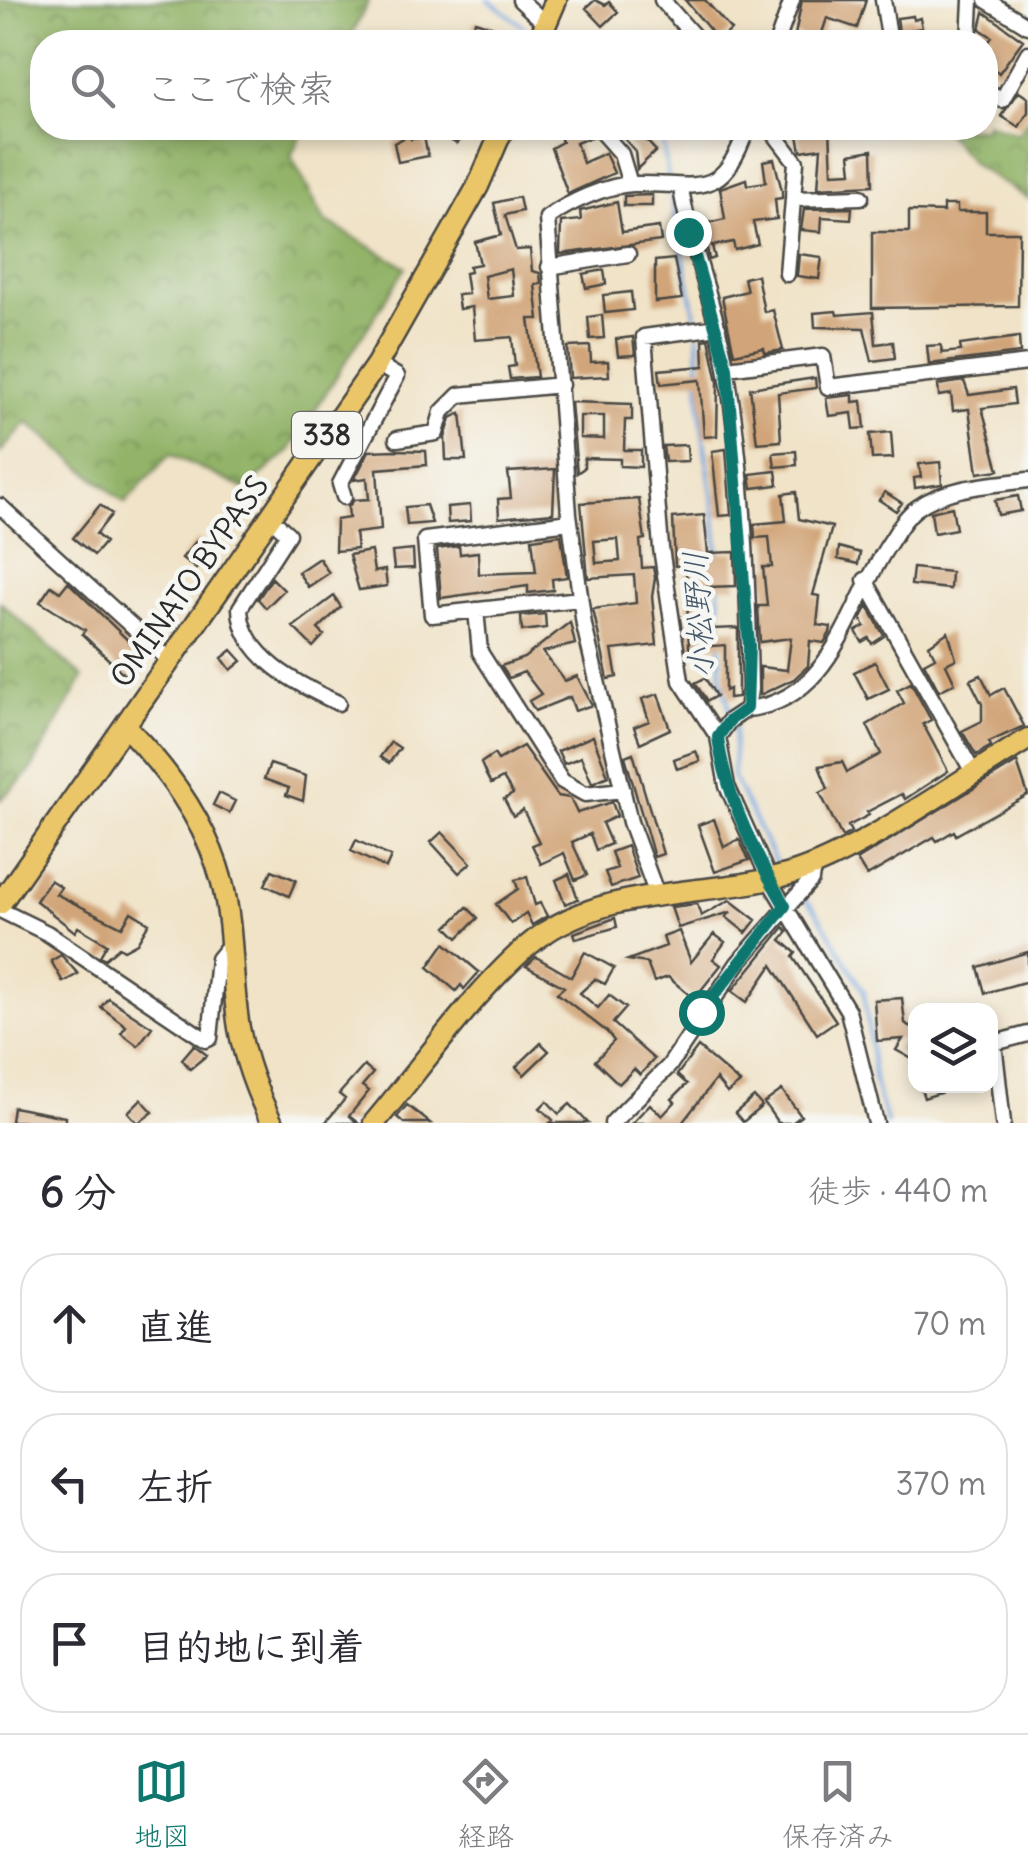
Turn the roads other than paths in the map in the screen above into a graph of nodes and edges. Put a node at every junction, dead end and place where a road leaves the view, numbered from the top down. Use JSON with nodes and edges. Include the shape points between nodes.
{"nodes":[{"id":1,"x":520,"y":0,"type":"edge"},
{"id":2,"x":556,"y":0,"type":"edge"},
{"id":3,"x":662,"y":0,"type":"edge"},
{"id":4,"x":792,"y":0,"type":"edge"},
{"id":5,"x":883,"y":0,"type":"edge"},
{"id":6,"x":971,"y":0,"type":"edge"},
{"id":7,"x":986,"y":0,"type":"edge"},
{"id":8,"x":1028,"y":26,"type":"edge"},
{"id":9,"x":540,"y":30,"type":"edge"},
{"id":10,"x":543,"y":30,"type":"edge"},
{"id":11,"x":688,"y":30,"type":"edge"},
{"id":12,"x":781,"y":30,"type":"edge"},
{"id":13,"x":888,"y":30,"type":"edge"},
{"id":14,"x":970,"y":30,"type":"edge"},
{"id":15,"x":1028,"y":52,"type":"edge"},
{"id":16,"x":998,"y":98,"type":"edge"},
{"id":17,"x":498,"y":140,"type":"edge"},
{"id":18,"x":609,"y":140,"type":"edge"},
{"id":19,"x":743,"y":140,"type":"edge"},
{"id":20,"x":779,"y":140,"type":"edge"},
{"id":21,"x":630,"y":184,"type":"junction"},
{"id":22,"x":673,"y":188,"type":"junction"},
{"id":23,"x":861,"y":197,"type":"dead end"},
{"id":24,"x":795,"y":200,"type":"junction"},
{"id":25,"x":628,"y":254,"type":"dead end"},
{"id":26,"x":549,"y":267,"type":"junction"},
{"id":27,"x":787,"y":274,"type":"dead end"},
{"id":28,"x":704,"y":328,"type":"junction"},
{"id":29,"x":1028,"y":362,"type":"edge"},
{"id":30,"x":377,"y":364,"type":"junction"},
{"id":31,"x":727,"y":368,"type":"junction"},
{"id":32,"x":561,"y":385,"type":"junction"},
{"id":33,"x":398,"y":439,"type":"dead end"},
{"id":34,"x":1028,"y":480,"type":"edge"},
{"id":35,"x":344,"y":498,"type":"dead end"},
{"id":36,"x":0,"y":506,"type":"edge"},
{"id":37,"x":270,"y":518,"type":"junction"},
{"id":38,"x":570,"y":522,"type":"junction"},
{"id":39,"x":865,"y":580,"type":"junction"},
{"id":40,"x":580,"y":599,"type":"junction"},
{"id":41,"x":476,"y":610,"type":"junction"},
{"id":42,"x":170,"y":661,"type":"junction"},
{"id":43,"x":338,"y":703,"type":"dead end"},
{"id":44,"x":738,"y":715,"type":"junction"},
{"id":45,"x":124,"y":726,"type":"junction"},
{"id":46,"x":718,"y":737,"type":"junction"},
{"id":47,"x":1028,"y":738,"type":"edge"},
{"id":48,"x":973,"y":772,"type":"junction"},
{"id":49,"x":623,"y":790,"type":"junction"},
{"id":50,"x":787,"y":887,"type":"junction"},
{"id":51,"x":657,"y":895,"type":"junction"},
{"id":52,"x":0,"y":906,"type":"edge"},
{"id":53,"x":231,"y":943,"type":"junction"},
{"id":54,"x":1028,"y":1034,"type":"edge"},
{"id":55,"x":272,"y":1123,"type":"edge"},
{"id":56,"x":374,"y":1123,"type":"edge"},
{"id":57,"x":612,"y":1123,"type":"edge"},
{"id":58,"x":876,"y":1123,"type":"edge"},
{"id":59,"x":1003,"y":1123,"type":"edge"}],
"edges":[{"from":1,"to":9,"type":"street"},
{"from":2,"to":10,"type":"highway"},
{"from":3,"to":11,"type":"street"},
{"from":4,"to":12,"type":"street"},
{"from":5,"to":13,"type":"street"},
{"from":6,"to":14,"type":"street"},
{"from":7,"to":8,"type":"street"},
{"from":15,"to":16,"type":"street"},
{"from":17,"to":30,"type":"highway","name":"OMINATO BYPASS","number":"338"},
{"from":18,"to":21,"type":"street","via":[[621,154]]},
{"from":19,"to":22,"type":"street","via":[[735,164],[701,186]]},
{"from":20,"to":24,"type":"street","via":[[796,162]]},
{"from":21,"to":22,"type":"street"},
{"from":21,"to":26,"type":"street","via":[[547,218]]},
{"from":22,"to":28,"type":"street","via":[[688,232]]},
{"from":23,"to":24,"type":"street"},
{"from":24,"to":27,"type":"street"},
{"from":25,"to":26,"type":"street"},
{"from":26,"to":32,"type":"street"},
{"from":28,"to":31,"type":"street"},
{"from":28,"to":46,"type":"street","via":[[644,337],[660,548],[682,681]]},
{"from":29,"to":31,"type":"street","via":[[828,387],[824,356]]},
{"from":30,"to":35,"type":"street","via":[[397,376],[340,484]]},
{"from":30,"to":37,"type":"highway","name":"OMINATO BYPASS","number":"338"},
{"from":31,"to":44,"type":"street","via":[[749,646]]},
{"from":32,"to":33,"type":"street","via":[[459,396],[442,412],[436,433]]},
{"from":32,"to":38,"type":"street"},
{"from":34,"to":39,"type":"street","via":[[941,495],[915,509]]},
{"from":36,"to":42,"type":"street"},
{"from":37,"to":42,"type":"highway","name":"OMINATO BYPASS","number":"338"},
{"from":37,"to":43,"type":"street","via":[[288,534],[240,608],[240,621],[253,645],[293,682]]},
{"from":38,"to":40,"type":"street"},
{"from":38,"to":41,"type":"street","via":[[424,540],[432,615]]},
{"from":39,"to":44,"type":"street","via":[[822,671],[798,694]]},
{"from":39,"to":48,"type":"street"},
{"from":40,"to":41,"type":"street"},
{"from":40,"to":49,"type":"street"},
{"from":41,"to":49,"type":"street","via":[[480,652],[562,781],[585,794]]},
{"from":42,"to":45,"type":"highway","name":"OMINATO BYPASS","number":"338"},
{"from":44,"to":46,"type":"street"},
{"from":45,"to":52,"type":"highway","name":"OMINATO BYPASS","number":"338"},
{"from":45,"to":53,"type":"highway","via":[[184,796],[206,838],[222,883]]},
{"from":46,"to":50,"type":"street","via":[[727,786]]},
{"from":47,"to":48,"type":"highway"},
{"from":48,"to":50,"type":"highway"},
{"from":49,"to":51,"type":"street"},
{"from":50,"to":51,"type":"highway"},
{"from":50,"to":57,"type":"street","via":[[669,1066]]},
{"from":50,"to":58,"type":"street","via":[[848,1012]]},
{"from":51,"to":56,"type":"highway","via":[[567,920],[534,940]]},
{"from":52,"to":53,"type":"street","via":[[206,1040],[218,959]]},
{"from":53,"to":55,"type":"highway","via":[[240,1030]]},
{"from":54,"to":59,"type":"street","via":[[994,1043]]}]}
